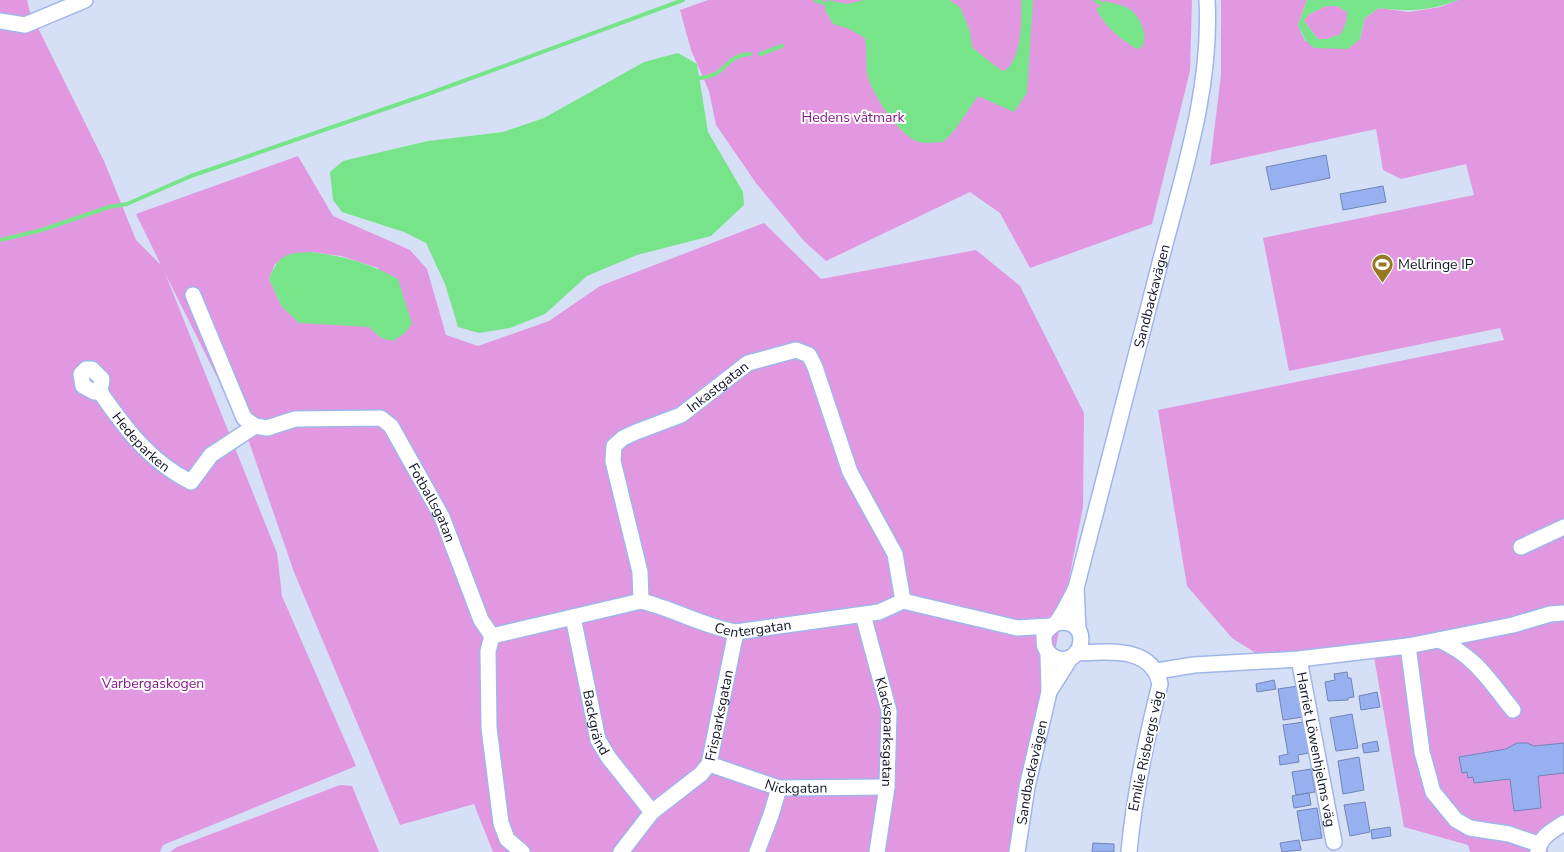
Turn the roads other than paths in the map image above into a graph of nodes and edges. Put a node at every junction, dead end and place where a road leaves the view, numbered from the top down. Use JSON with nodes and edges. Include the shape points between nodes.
{"nodes":[{"id":1,"x":84,"y":0,"type":"edge"},
{"id":2,"x":1208,"y":0,"type":"edge"},
{"id":3,"x":0,"y":21,"type":"edge"},
{"id":4,"x":193,"y":295,"type":"dead end"},
{"id":5,"x":100,"y":392,"type":"dead end"},
{"id":6,"x":255,"y":426,"type":"junction"},
{"id":7,"x":1564,"y":527,"type":"edge"},
{"id":8,"x":1520,"y":547,"type":"dead end"},
{"id":9,"x":1076,"y":588,"type":"junction"},
{"id":10,"x":642,"y":601,"type":"junction"},
{"id":11,"x":903,"y":601,"type":"junction"},
{"id":12,"x":1564,"y":613,"type":"edge"},
{"id":13,"x":863,"y":614,"type":"junction"},
{"id":14,"x":573,"y":617,"type":"junction"},
{"id":15,"x":1053,"y":624,"type":"junction"},
{"id":16,"x":1016,"y":628,"type":"junction"},
{"id":17,"x":736,"y":632,"type":"junction"},
{"id":18,"x":1080,"y":632,"type":"junction"},
{"id":19,"x":492,"y":636,"type":"junction"},
{"id":20,"x":1439,"y":640,"type":"junction"},
{"id":21,"x":1408,"y":646,"type":"junction"},
{"id":22,"x":1047,"y":650,"type":"junction"},
{"id":23,"x":1112,"y":652,"type":"junction"},
{"id":24,"x":1074,"y":655,"type":"junction"},
{"id":25,"x":1299,"y":658,"type":"junction"},
{"id":26,"x":1157,"y":671,"type":"junction"},
{"id":27,"x":1049,"y":692,"type":"junction"},
{"id":28,"x":1513,"y":710,"type":"dead end"},
{"id":29,"x":709,"y":764,"type":"junction"},
{"id":30,"x":887,"y":787,"type":"junction"},
{"id":31,"x":779,"y":788,"type":"junction"},
{"id":32,"x":652,"y":812,"type":"junction"},
{"id":33,"x":1564,"y":823,"type":"edge"},
{"id":34,"x":1334,"y":842,"type":"dead end"},
{"id":35,"x":1538,"y":848,"type":"edge"},
{"id":36,"x":522,"y":852,"type":"edge"},
{"id":37,"x":621,"y":852,"type":"edge"},
{"id":38,"x":757,"y":852,"type":"edge"},
{"id":39,"x":877,"y":852,"type":"edge"},
{"id":40,"x":1017,"y":852,"type":"edge"},
{"id":41,"x":1129,"y":852,"type":"edge"}],
"edges":[{"from":1,"to":3,"type":"street","via":[[25,25]]},
{"from":2,"to":9,"type":"street","name":"Sandbackavägen","via":[[1207,41],[1195,128]]},
{"from":4,"to":6,"type":"street","via":[[244,418]]},
{"from":5,"to":6,"type":"street","name":"Hedeparken","via":[[136,442],[191,482],[212,455]]},
{"from":6,"to":19,"type":"street","name":"Fotballsgatan","via":[[267,428],[295,419],[381,418],[391,426],[442,517],[478,612]]},
{"from":7,"to":8,"type":"street"},
{"from":9,"to":15,"type":"street","name":"Sandbackavägen"},
{"from":9,"to":18,"type":"street","name":"Sandbackavägen"},
{"from":10,"to":11,"type":"street","name":"Inkastgatan","via":[[640,572],[613,461],[614,446],[623,438],[681,415],[748,363],[796,350],[809,355],[815,366],[850,472],[895,554]]},
{"from":10,"to":14,"type":"street","name":"Centergatan"},
{"from":10,"to":17,"type":"street","name":"Centergatan","via":[[718,629]]},
{"from":11,"to":13,"type":"street","name":"Centergatan","via":[[879,612]]},
{"from":11,"to":16,"type":"street"},
{"from":12,"to":20,"type":"street","name":"Harriet Löwenhjelms väg"},
{"from":13,"to":17,"type":"street","name":"Centergatan"},
{"from":13,"to":30,"type":"street","name":"Klacksparksgatan","via":[[889,711]]},
{"from":14,"to":19,"type":"street","name":"Centergatan"},
{"from":14,"to":32,"type":"street","name":"Backgränd","via":[[598,740],[608,758]]},
{"from":15,"to":16,"type":"street"},
{"from":15,"to":18,"type":"street","via":[[1068,622]]},
{"from":15,"to":22,"type":"street","via":[[1044,636]]},
{"from":16,"to":22,"type":"street"},
{"from":17,"to":29,"type":"street","name":"Frisparksgatan"},
{"from":18,"to":23,"type":"street","name":"Emilie Risbergs väg"},
{"from":18,"to":24,"type":"street","via":[[1082,642]]},
{"from":19,"to":36,"type":"street","via":[[488,651],[489,728],[501,823],[507,839]]},
{"from":20,"to":21,"type":"street","name":"Harriet Löwenhjelms väg"},
{"from":20,"to":28,"type":"street","via":[[1458,648],[1472,659]]},
{"from":21,"to":25,"type":"street","name":"Harriet Löwenhjelms väg"},
{"from":21,"to":35,"type":"street","via":[[1422,752],[1433,792],[1456,820],[1470,828],[1509,834]]},
{"from":22,"to":24,"type":"street","via":[[1058,659]]},
{"from":22,"to":27,"type":"street","name":"Sandbackavägen"},
{"from":23,"to":24,"type":"street","name":"Emilie Risbergs väg"},
{"from":23,"to":26,"type":"street","name":"Emilie Risbergs väg","via":[[1146,660]]},
{"from":24,"to":27,"type":"street","name":"Sandbackavägen"},
{"from":25,"to":26,"type":"street","name":"Harriet Löwenhjelms väg","via":[[1194,665]]},
{"from":25,"to":34,"type":"street","name":"Harriet Löwenhjelms väg"},
{"from":26,"to":41,"type":"street","name":"Emilie Risbergs väg","via":[[1160,684],[1133,806]]},
{"from":27,"to":40,"type":"street","name":"Sandbackavägen","via":[[1028,780]]},
{"from":29,"to":31,"type":"street","name":"Nickgatan"},
{"from":29,"to":32,"type":"street","name":"Frisparksgatan"},
{"from":30,"to":31,"type":"street","name":"Nickgatan"},
{"from":30,"to":39,"type":"street","name":"Klacksparksgatan"},
{"from":31,"to":38,"type":"street"},
{"from":32,"to":37,"type":"street","name":"Frisparksgatan"},
{"from":33,"to":35,"type":"street","via":[[1546,835]]}]}
